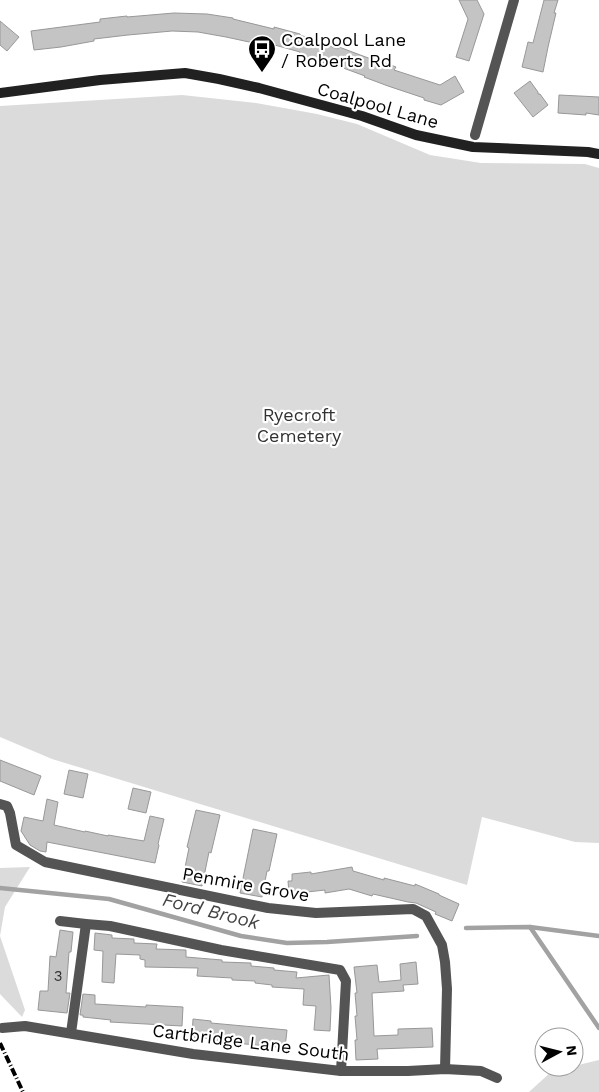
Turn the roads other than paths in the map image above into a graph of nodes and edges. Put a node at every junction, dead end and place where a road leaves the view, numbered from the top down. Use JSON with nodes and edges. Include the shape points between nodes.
{"nodes":[{"id":1,"x":514,"y":0,"type":"edge"},
{"id":2,"x":0,"y":93,"type":"edge"},
{"id":3,"x":475,"y":135,"type":"dead end"},
{"id":4,"x":599,"y":154,"type":"edge"},
{"id":5,"x":0,"y":804,"type":"edge"},
{"id":6,"x":60,"y":921,"type":"dead end"},
{"id":7,"x":86,"y":924,"type":"junction"},
{"id":8,"x":2,"y":1028,"type":"dead end"},
{"id":9,"x":71,"y":1034,"type":"junction"},
{"id":10,"x":445,"y":1070,"type":"junction"},
{"id":11,"x":341,"y":1071,"type":"junction"},
{"id":12,"x":497,"y":1078,"type":"dead end"}],
"edges":[{"from":1,"to":3,"type":"street"},
{"from":2,"to":4,"type":"street","name":"Coalpool Lane","via":[[100,80],[185,74],[259,88],[455,144]]},
{"from":5,"to":10,"type":"street","name":"Penmire Grove","via":[[7,806],[10,813],[16,845],[46,862],[268,908],[316,913],[413,909],[426,916],[442,945],[445,962]]},
{"from":6,"to":7,"type":"street"},
{"from":7,"to":9,"type":"street"},
{"from":7,"to":11,"type":"street","via":[[340,970],[346,981]]},
{"from":8,"to":9,"type":"street","name":"Cartbridge Lane South","via":[[25,1026]]},
{"from":9,"to":11,"type":"street","name":"Cartbridge Lane South","via":[[192,1054]]},
{"from":10,"to":11,"type":"street","name":"Cartbridge Lane South"},
{"from":10,"to":12,"type":"street","name":"Cartbridge Lane South","via":[[481,1071]]}]}
